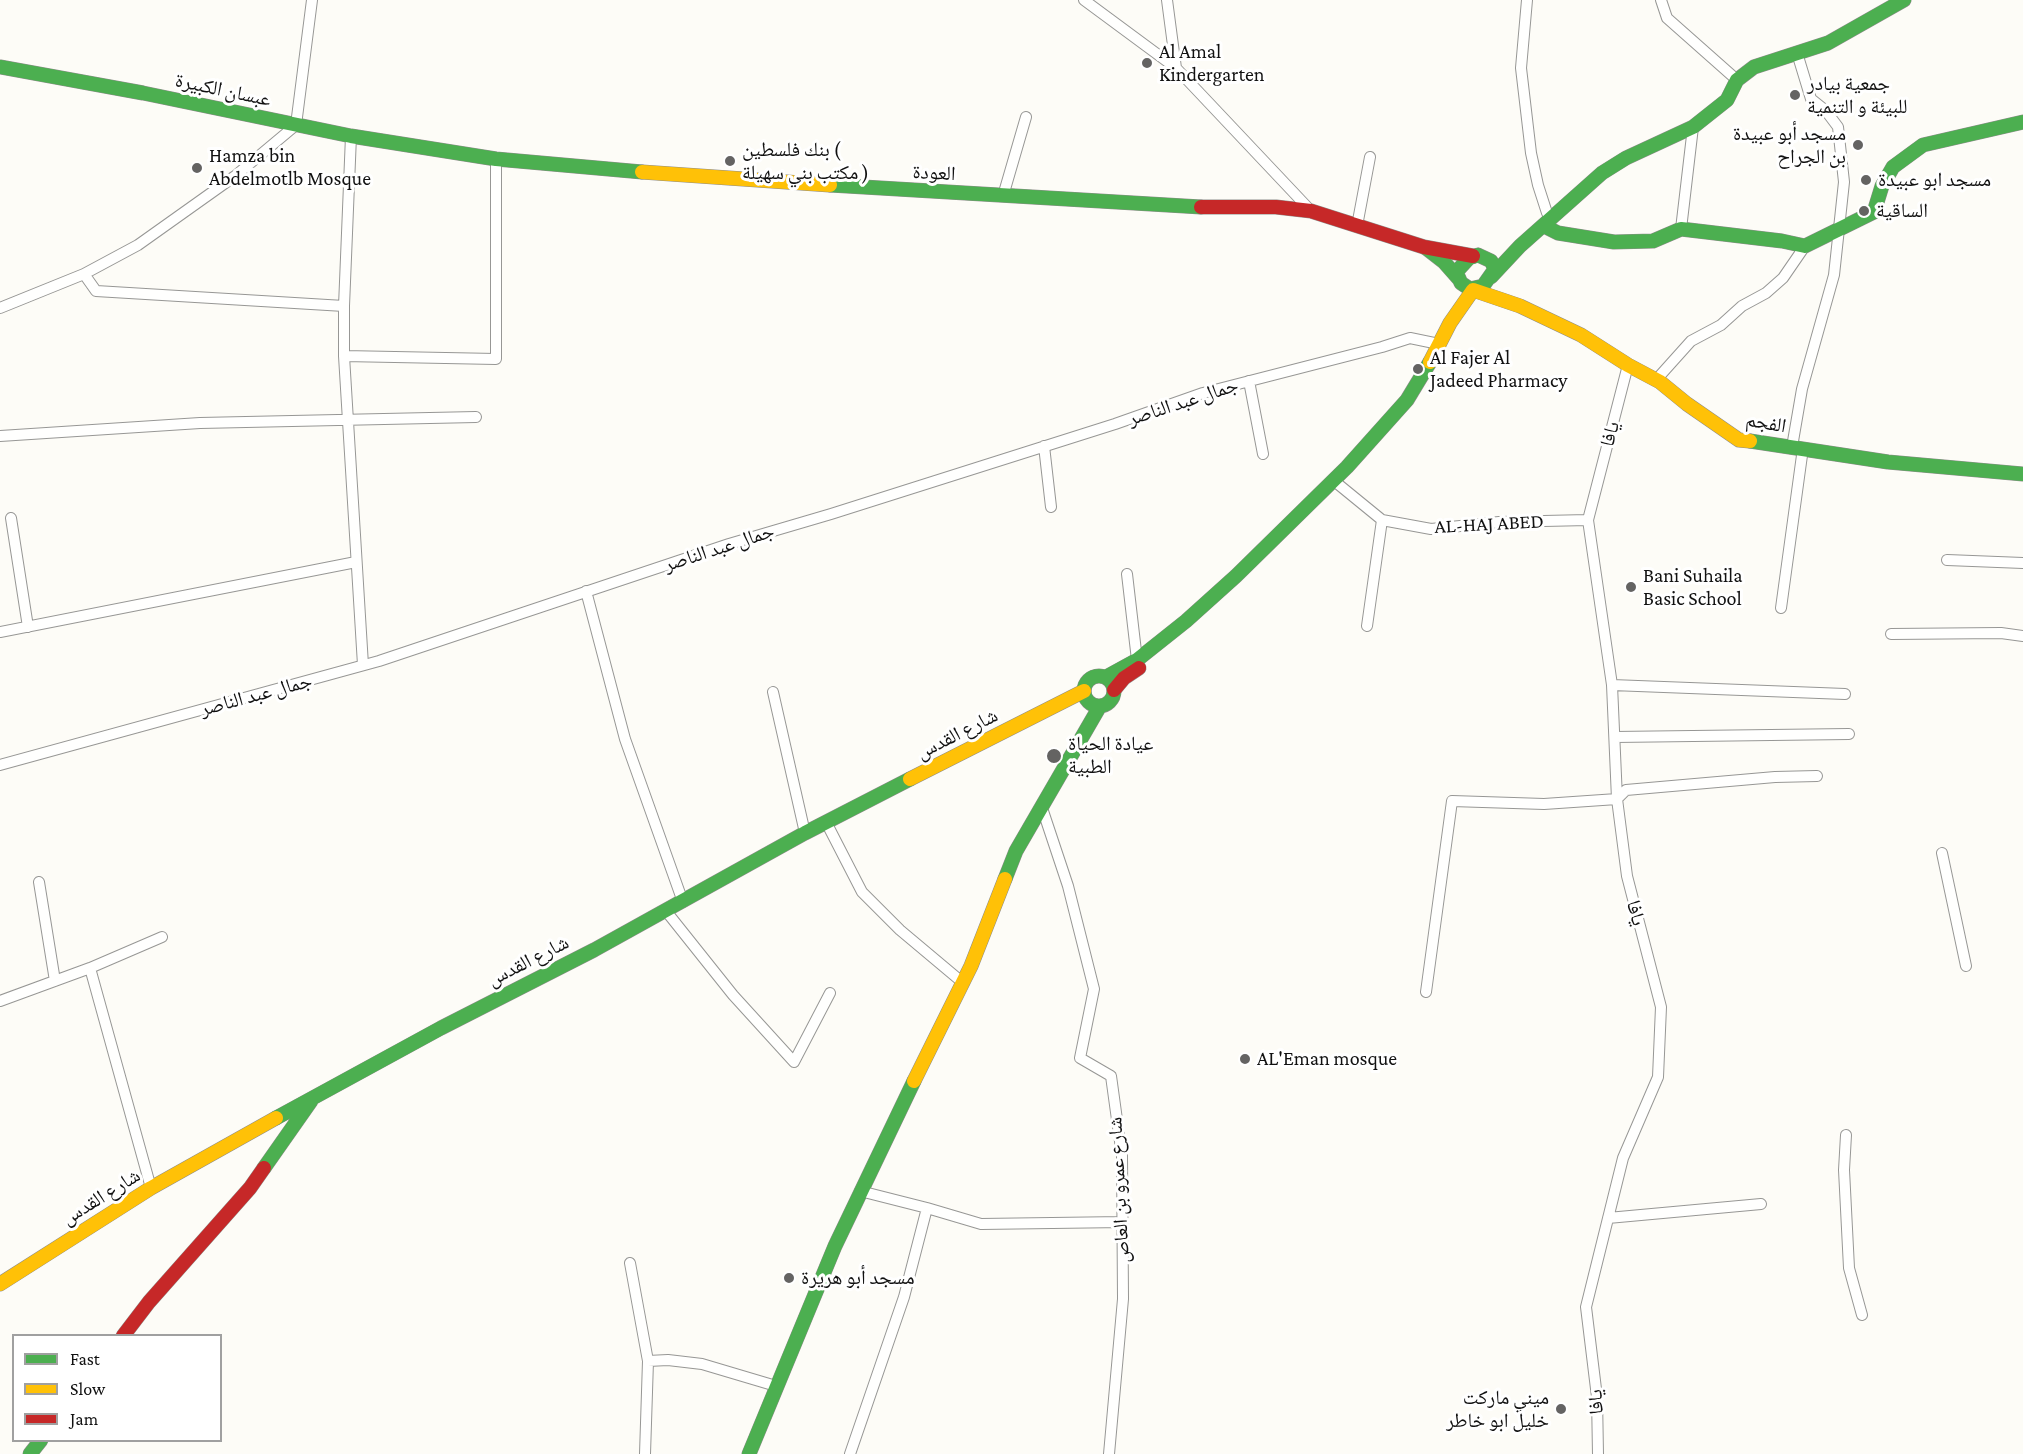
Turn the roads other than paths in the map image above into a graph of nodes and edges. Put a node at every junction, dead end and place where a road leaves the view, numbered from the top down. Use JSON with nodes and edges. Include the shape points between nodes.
{"nodes":[{"id":1,"x":312,"y":0,"type":"edge"},
{"id":2,"x":1084,"y":0,"type":"edge"},
{"id":3,"x":1167,"y":0,"type":"edge"},
{"id":4,"x":1527,"y":0,"type":"edge"},
{"id":5,"x":1661,"y":0,"type":"edge"},
{"id":6,"x":1890,"y":0,"type":"edge"},
{"id":7,"x":1904,"y":0,"type":"edge"},
{"id":8,"x":1797,"y":53,"type":"junction"},
{"id":9,"x":0,"y":67,"type":"edge"},
{"id":10,"x":1176,"y":68,"type":"junction"},
{"id":11,"x":1734,"y":78,"type":"junction"},
{"id":12,"x":1026,"y":117,"type":"dead end"},
{"id":13,"x":2023,"y":122,"type":"edge"},
{"id":14,"x":296,"y":125,"type":"junction"},
{"id":15,"x":1693,"y":127,"type":"junction"},
{"id":16,"x":351,"y":136,"type":"junction"},
{"id":17,"x":438,"y":150,"type":"joint"},
{"id":18,"x":1370,"y":157,"type":"dead end"},
{"id":19,"x":496,"y":159,"type":"junction"},
{"id":20,"x":1003,"y":196,"type":"junction"},
{"id":21,"x":1311,"y":211,"type":"junction"},
{"id":22,"x":1543,"y":223,"type":"junction"},
{"id":23,"x":1357,"y":226,"type":"junction"},
{"id":24,"x":1840,"y":228,"type":"junction"},
{"id":25,"x":1681,"y":229,"type":"junction"},
{"id":26,"x":1520,"y":246,"type":"junction"},
{"id":27,"x":1805,"y":246,"type":"junction"},
{"id":28,"x":1424,"y":247,"type":"junction"},
{"id":29,"x":1476,"y":256,"type":"junction"},
{"id":30,"x":84,"y":274,"type":"junction"},
{"id":31,"x":1490,"y":278,"type":"junction"},
{"id":32,"x":1464,"y":284,"type":"junction"},
{"id":33,"x":1504,"y":301,"type":"junction"},
{"id":34,"x":344,"y":306,"type":"junction"},
{"id":35,"x":0,"y":308,"type":"edge"},
{"id":36,"x":1439,"y":344,"type":"junction"},
{"id":37,"x":344,"y":356,"type":"junction"},
{"id":38,"x":1628,"y":366,"type":"junction"},
{"id":39,"x":1656,"y":380,"type":"junction"},
{"id":40,"x":1250,"y":381,"type":"junction"},
{"id":41,"x":476,"y":417,"type":"dead end"},
{"id":42,"x":347,"y":420,"type":"junction"},
{"id":43,"x":0,"y":436,"type":"edge"},
{"id":44,"x":1044,"y":446,"type":"junction"},
{"id":45,"x":1797,"y":447,"type":"junction"},
{"id":46,"x":1263,"y":454,"type":"dead end"},
{"id":47,"x":2023,"y":474,"type":"edge"},
{"id":48,"x":1335,"y":481,"type":"junction"},
{"id":49,"x":1052,"y":507,"type":"dead end"},
{"id":50,"x":11,"y":518,"type":"dead end"},
{"id":51,"x":1382,"y":520,"type":"junction"},
{"id":52,"x":1588,"y":520,"type":"junction"},
{"id":53,"x":1947,"y":560,"type":"dead end"},
{"id":54,"x":356,"y":562,"type":"junction"},
{"id":55,"x":2023,"y":563,"type":"edge"},
{"id":56,"x":1127,"y":574,"type":"dead end"},
{"id":57,"x":586,"y":591,"type":"junction"},
{"id":58,"x":1781,"y":609,"type":"dead end"},
{"id":59,"x":28,"y":627,"type":"junction"},
{"id":60,"x":1367,"y":627,"type":"dead end"},
{"id":61,"x":0,"y":632,"type":"edge"},
{"id":62,"x":1892,"y":634,"type":"dead end"},
{"id":63,"x":2023,"y":636,"type":"edge"},
{"id":64,"x":1137,"y":660,"type":"junction"},
{"id":65,"x":363,"y":665,"type":"junction"},
{"id":66,"x":1106,"y":677,"type":"junction"},
{"id":67,"x":1612,"y":685,"type":"junction"},
{"id":68,"x":1114,"y":690,"type":"junction"},
{"id":69,"x":1084,"y":691,"type":"junction"},
{"id":70,"x":773,"y":692,"type":"dead end"},
{"id":71,"x":1845,"y":694,"type":"dead end"},
{"id":72,"x":1100,"y":706,"type":"junction"},
{"id":73,"x":1849,"y":734,"type":"dead end"},
{"id":74,"x":1615,"y":737,"type":"junction"},
{"id":75,"x":0,"y":765,"type":"edge"},
{"id":76,"x":1817,"y":776,"type":"dead end"},
{"id":77,"x":1617,"y":799,"type":"junction"},
{"id":78,"x":1042,"y":808,"type":"junction"},
{"id":79,"x":826,"y":822,"type":"junction"},
{"id":80,"x":805,"y":833,"type":"junction"},
{"id":81,"x":1942,"y":853,"type":"dead end"},
{"id":82,"x":39,"y":882,"type":"dead end"},
{"id":83,"x":683,"y":902,"type":"junction"},
{"id":84,"x":666,"y":911,"type":"junction"},
{"id":85,"x":162,"y":937,"type":"dead end"},
{"id":86,"x":1966,"y":966,"type":"dead end"},
{"id":87,"x":90,"y":968,"type":"junction"},
{"id":88,"x":55,"y":981,"type":"junction"},
{"id":89,"x":962,"y":982,"type":"junction"},
{"id":90,"x":1426,"y":992,"type":"dead end"},
{"id":91,"x":830,"y":993,"type":"dead end"},
{"id":92,"x":0,"y":1001,"type":"edge"},
{"id":93,"x":314,"y":1098,"type":"junction"},
{"id":94,"x":1846,"y":1135,"type":"dead end"},
{"id":95,"x":151,"y":1188,"type":"junction"},
{"id":96,"x":860,"y":1191,"type":"junction"},
{"id":97,"x":1761,"y":1204,"type":"dead end"},
{"id":98,"x":927,"y":1208,"type":"junction"},
{"id":99,"x":1608,"y":1218,"type":"junction"},
{"id":100,"x":1123,"y":1222,"type":"junction"},
{"id":101,"x":630,"y":1263,"type":"dead end"},
{"id":102,"x":0,"y":1284,"type":"edge"},
{"id":103,"x":1862,"y":1315,"type":"dead end"},
{"id":104,"x":124,"y":1334,"type":"edge"},
{"id":105,"x":648,"y":1361,"type":"junction"},
{"id":106,"x":776,"y":1386,"type":"junction"},
{"id":107,"x":39,"y":1442,"type":"edge"},
{"id":108,"x":30,"y":1454,"type":"edge"},
{"id":109,"x":645,"y":1454,"type":"edge"},
{"id":110,"x":749,"y":1454,"type":"edge"},
{"id":111,"x":850,"y":1454,"type":"edge"},
{"id":112,"x":1109,"y":1454,"type":"edge"},
{"id":113,"x":1598,"y":1454,"type":"edge"}],
"edges":[{"from":1,"to":14,"type":"street"},
{"from":2,"to":10,"type":"street"},
{"from":3,"to":10,"type":"street"},
{"from":4,"to":22,"type":"street","via":[[1521,68]]},
{"from":5,"to":11,"type":"street","via":[[1667,18]]},
{"from":6,"to":11,"type":"main road","via":[[1823,37],[1752,60]]},
{"from":7,"to":8,"type":"main road","via":[[1828,43]]},
{"from":8,"to":11,"type":"main road"},
{"from":8,"to":24,"type":"street","via":[[1811,99],[1838,127],[1844,182]]},
{"from":9,"to":14,"type":"main road","name":"عبسان الكبيرة"},
{"from":10,"to":21,"type":"street"},
{"from":11,"to":15,"type":"main road","via":[[1727,100]]},
{"from":11,"to":22,"type":"main road","via":[[1703,113],[1603,164],[1578,183]]},
{"from":12,"to":20,"type":"street"},
{"from":13,"to":24,"type":"main road","via":[[1923,145],[1887,177],[1874,212]]},
{"from":14,"to":16,"type":"main road","name":"عبسان الكبيرة"},
{"from":14,"to":30,"type":"street","via":[[235,176],[138,245]]},
{"from":15,"to":22,"type":"main road","via":[[1602,173]]},
{"from":15,"to":25,"type":"street"},
{"from":16,"to":17,"type":"main road","name":"عبسان الكبيرة"},
{"from":16,"to":34,"type":"street"},
{"from":17,"to":19,"type":"main road","name":"العودة"},
{"from":18,"to":23,"type":"street"},
{"from":19,"to":20,"type":"main road","name":"العودة"},
{"from":19,"to":37,"type":"street","via":[[496,359]]},
{"from":20,"to":21,"type":"main road","name":"العودة"},
{"from":21,"to":23,"type":"main road","name":"العودة"},
{"from":22,"to":25,"type":"main road","via":[[1558,233],[1575,237],[1629,243],[1653,241]]},
{"from":22,"to":26,"type":"main road"},
{"from":23,"to":28,"type":"main road","name":"العودة"},
{"from":24,"to":27,"type":"main road"},
{"from":24,"to":45,"type":"street","via":[[1834,275],[1803,389]]},
{"from":25,"to":27,"type":"main road"},
{"from":26,"to":29,"type":"main road","name":"العودة","via":[[1504,253]]},
{"from":26,"to":31,"type":"main road"},
{"from":27,"to":39,"type":"street","via":[[1783,278],[1721,325],[1691,341]]},
{"from":28,"to":29,"type":"main road","name":"العودة"},
{"from":28,"to":32,"type":"main road","name":"العودة"},
{"from":29,"to":31,"type":"main road","via":[[1491,261],[1495,269]]},
{"from":29,"to":32,"type":"main road","via":[[1460,266],[1457,274]]},
{"from":30,"to":34,"type":"street","via":[[96,291]]},
{"from":30,"to":35,"type":"street"},
{"from":31,"to":32,"type":"main road","via":[[1483,286]]},
{"from":31,"to":33,"type":"main road","via":[[1492,290]]},
{"from":32,"to":33,"type":"main road","name":"الفجم"},
{"from":32,"to":36,"type":"main road","via":[[1456,314]]},
{"from":33,"to":38,"type":"main road","name":"الفجم","via":[[1581,335]]},
{"from":34,"to":37,"type":"street"},
{"from":36,"to":40,"type":"street","name":"جمال عبد الناصر","via":[[1410,338]]},
{"from":36,"to":48,"type":"main road","via":[[1407,400]]},
{"from":37,"to":42,"type":"street"},
{"from":38,"to":39,"type":"main road","name":"الفجم"},
{"from":38,"to":52,"type":"street","name":"يافا"},
{"from":39,"to":45,"type":"main road","name":"الفجم","via":[[1739,440]]},
{"from":40,"to":44,"type":"street","name":"جمال عبد الناصر"},
{"from":40,"to":46,"type":"street"},
{"from":41,"to":42,"type":"street"},
{"from":42,"to":43,"type":"street","via":[[200,423]]},
{"from":42,"to":54,"type":"street"},
{"from":44,"to":49,"type":"street"},
{"from":44,"to":57,"type":"street","name":"جمال عبد الناصر"},
{"from":45,"to":47,"type":"main road","name":"الفجم","via":[[1888,462]]},
{"from":45,"to":58,"type":"street"},
{"from":48,"to":51,"type":"street","name":"AL-HAJ ABED"},
{"from":48,"to":64,"type":"main road","via":[[1236,576]]},
{"from":48,"to":68,"type":"main road","via":[[1309,516],[1236,586]]},
{"from":50,"to":59,"type":"street"},
{"from":51,"to":52,"type":"street","name":"AL-HAJ ABED","via":[[1431,529],[1499,522]]},
{"from":51,"to":60,"type":"street"},
{"from":52,"to":67,"type":"street","name":"يافا"},
{"from":53,"to":55,"type":"street"},
{"from":54,"to":59,"type":"street"},
{"from":54,"to":65,"type":"street"},
{"from":56,"to":64,"type":"street"},
{"from":57,"to":65,"type":"street","name":"جمال عبد الناصر"},
{"from":57,"to":83,"type":"street","via":[[625,739]]},
{"from":59,"to":61,"type":"street"},
{"from":62,"to":63,"type":"street"},
{"from":64,"to":66,"type":"main road"},
{"from":65,"to":75,"type":"street","name":"جمال عبد الناصر"},
{"from":66,"to":68,"type":"main road"},
{"from":66,"to":69,"type":"main road","via":[[1092,677]]},
{"from":67,"to":71,"type":"street"},
{"from":67,"to":74,"type":"street","name":"يافا"},
{"from":68,"to":72,"type":"main road","via":[[1111,700]]},
{"from":69,"to":72,"type":"main road","via":[[1089,702]]},
{"from":69,"to":79,"type":"main road","name":"شارع القدس"},
{"from":70,"to":80,"type":"street"},
{"from":72,"to":78,"type":"main road"},
{"from":73,"to":74,"type":"street"},
{"from":74,"to":77,"type":"street","name":"يافا"},
{"from":76,"to":77,"type":"street","via":[[1626,790]]},
{"from":77,"to":90,"type":"street","via":[[1544,804],[1452,801]]},
{"from":77,"to":99,"type":"street","name":"يافا","via":[[1627,876],[1660,1007],[1658,1077],[1623,1158]]},
{"from":78,"to":89,"type":"main road","via":[[1017,851]]},
{"from":78,"to":100,"type":"street","name":"شارع عمرو بن العاص","via":[[1068,886],[1094,989],[1080,1058],[1112,1076],[1122,1156]]},
{"from":79,"to":80,"type":"main road","name":"شارع القدس"},
{"from":79,"to":89,"type":"street","via":[[862,892]]},
{"from":80,"to":83,"type":"main road","name":"شارع القدس"},
{"from":81,"to":86,"type":"street"},
{"from":82,"to":88,"type":"street"},
{"from":83,"to":84,"type":"main road","name":"شارع القدس"},
{"from":84,"to":91,"type":"street","via":[[733,995],[794,1062]]},
{"from":84,"to":93,"type":"main road","name":"شارع القدس"},
{"from":85,"to":87,"type":"street"},
{"from":87,"to":88,"type":"street"},
{"from":87,"to":95,"type":"street"},
{"from":88,"to":92,"type":"street"},
{"from":89,"to":96,"type":"main road"},
{"from":93,"to":95,"type":"main road","name":"شارع القدس"},
{"from":93,"to":104,"type":"main road","via":[[250,1188]]},
{"from":94,"to":103,"type":"street","via":[[1849,1269]]},
{"from":95,"to":102,"type":"main road","name":"شارع القدس"},
{"from":96,"to":98,"type":"street"},
{"from":96,"to":106,"type":"main road"},
{"from":97,"to":99,"type":"street"},
{"from":98,"to":100,"type":"street","via":[[981,1224]]},
{"from":98,"to":111,"type":"street","via":[[904,1298]]},
{"from":99,"to":113,"type":"street","name":"يافا","via":[[1586,1307],[1597,1397]]},
{"from":100,"to":112,"type":"street","name":"شارع عمرو بن العاص","via":[[1123,1299]]},
{"from":101,"to":105,"type":"street"},
{"from":105,"to":106,"type":"street","via":[[702,1364]]},
{"from":105,"to":109,"type":"street"},
{"from":106,"to":110,"type":"main road"},
{"from":107,"to":108,"type":"main road"}]}
